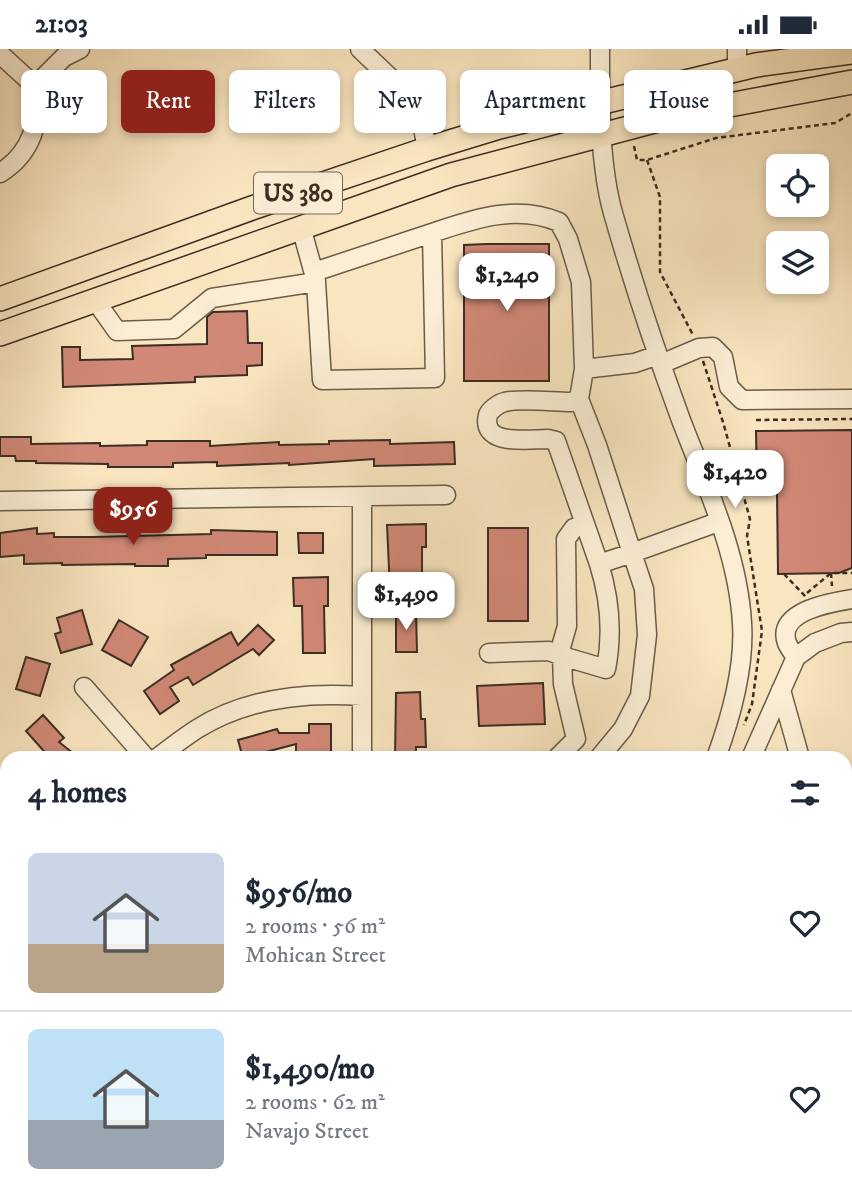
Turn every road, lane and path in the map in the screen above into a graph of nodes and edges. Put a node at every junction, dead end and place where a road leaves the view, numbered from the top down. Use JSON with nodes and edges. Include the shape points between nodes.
{"nodes":[{"id":1,"x":80,"y":49,"type":"edge"},
{"id":2,"x":360,"y":49,"type":"edge"},
{"id":3,"x":600,"y":49,"type":"edge"},
{"id":4,"x":852,"y":52,"type":"edge"},
{"id":5,"x":0,"y":54,"type":"edge"},
{"id":6,"x":737,"y":59,"type":"edge"},
{"id":7,"x":51,"y":70,"type":"edge"},
{"id":8,"x":600,"y":70,"type":"edge"},
{"id":9,"x":21,"y":73,"type":"edge"},
{"id":10,"x":852,"y":82,"type":"edge"},
{"id":11,"x":610,"y":98,"type":"edge"},
{"id":12,"x":852,"y":113,"type":"edge"},
{"id":13,"x":33,"y":133,"type":"edge"},
{"id":14,"x":479,"y":133,"type":"edge"},
{"id":15,"x":603,"y":134,"type":"junction"},
{"id":16,"x":634,"y":146,"type":"dead end"},
{"id":17,"x":427,"y":149,"type":"junction"},
{"id":18,"x":647,"y":160,"type":"junction"},
{"id":19,"x":0,"y":173,"type":"edge"},
{"id":20,"x":301,"y":227,"type":"junction"},
{"id":21,"x":432,"y":233,"type":"junction"},
{"id":22,"x":315,"y":277,"type":"junction"},
{"id":23,"x":0,"y":299,"type":"edge"},
{"id":24,"x":95,"y":300,"type":"junction"},
{"id":25,"x":0,"y":334,"type":"edge"},
{"id":26,"x":699,"y":348,"type":"junction"},
{"id":27,"x":659,"y":359,"type":"junction"},
{"id":28,"x":584,"y":369,"type":"junction"},
{"id":29,"x":579,"y":399,"type":"junction"},
{"id":30,"x":852,"y":399,"type":"edge"},
{"id":31,"x":852,"y":419,"type":"edge"},
{"id":32,"x":757,"y":420,"type":"dead end"},
{"id":33,"x":446,"y":495,"type":"dead end"},
{"id":34,"x":362,"y":497,"type":"junction"},
{"id":35,"x":0,"y":501,"type":"edge"},
{"id":36,"x":718,"y":522,"type":"junction"},
{"id":37,"x":585,"y":525,"type":"junction"},
{"id":38,"x":632,"y":553,"type":"junction"},
{"id":39,"x":599,"y":564,"type":"junction"},
{"id":40,"x":831,"y":573,"type":"junction"},
{"id":41,"x":852,"y":573,"type":"edge"},
{"id":42,"x":784,"y":574,"type":"dead end"},
{"id":43,"x":832,"y":589,"type":"dead end"},
{"id":44,"x":852,"y":599,"type":"edge"},
{"id":45,"x":810,"y":601,"type":"junction"},
{"id":46,"x":852,"y":632,"type":"edge"},
{"id":47,"x":489,"y":653,"type":"dead end"},
{"id":48,"x":562,"y":656,"type":"junction"},
{"id":49,"x":796,"y":657,"type":"junction"},
{"id":50,"x":85,"y":687,"type":"dead end"},
{"id":51,"x":781,"y":690,"type":"junction"},
{"id":52,"x":362,"y":695,"type":"junction"},
{"id":53,"x":744,"y":726,"type":"dead end"},
{"id":54,"x":576,"y":739,"type":"junction"},
{"id":55,"x":140,"y":751,"type":"edge"},
{"id":56,"x":168,"y":751,"type":"edge"},
{"id":57,"x":362,"y":751,"type":"edge"},
{"id":58,"x":564,"y":751,"type":"edge"},
{"id":59,"x":583,"y":751,"type":"edge"},
{"id":60,"x":605,"y":751,"type":"edge"},
{"id":61,"x":719,"y":751,"type":"edge"},
{"id":62,"x":754,"y":751,"type":"edge"},
{"id":63,"x":798,"y":751,"type":"edge"}],
"edges":[{"from":1,"to":7,"type":"street"},
{"from":2,"to":17,"type":"street","via":[[401,88],[423,128]]},
{"from":3,"to":8,"type":"street"},
{"from":4,"to":6,"type":"main road","number":"US 380"},
{"from":5,"to":9,"type":"street"},
{"from":6,"to":11,"type":"main road","number":"US 380"},
{"from":10,"to":15,"type":"main road","number":"US 380","via":[[681,114]]},
{"from":12,"to":18,"type":"path","via":[[835,123],[716,138]]},
{"from":13,"to":19,"type":"street","via":[[31,143]]},
{"from":14,"to":17,"type":"main road","number":"US 380"},
{"from":15,"to":20,"type":"main road","number":"US 380","via":[[451,175]]},
{"from":15,"to":27,"type":"street","via":[[612,210]]},
{"from":16,"to":18,"type":"path","via":[[637,160]]},
{"from":17,"to":23,"type":"main road","number":"US 380"},
{"from":18,"to":26,"type":"path","via":[[660,197],[660,272]]},
{"from":20,"to":22,"type":"street"},
{"from":20,"to":24,"type":"main road","number":"US 380"},
{"from":21,"to":22,"type":"street"},
{"from":21,"to":22,"type":"street","via":[[435,378],[322,380]]},
{"from":21,"to":28,"type":"street","via":[[487,215],[532,213],[559,222],[581,282]]},
{"from":22,"to":24,"type":"street","via":[[212,298],[174,329],[117,331]]},
{"from":24,"to":25,"type":"main road","number":"US 380"},
{"from":26,"to":27,"type":"street"},
{"from":26,"to":30,"type":"street","via":[[713,347],[723,357],[729,387],[742,400]]},
{"from":26,"to":53,"type":"path","via":[[750,519],[747,536],[762,631],[752,704]]},
{"from":27,"to":28,"type":"street"},
{"from":27,"to":36,"type":"street"},
{"from":28,"to":29,"type":"street"},
{"from":29,"to":37,"type":"street","via":[[505,402],[488,416],[490,432],[498,438],[556,442]]},
{"from":29,"to":38,"type":"street"},
{"from":31,"to":32,"type":"path"},
{"from":33,"to":34,"type":"street"},
{"from":34,"to":35,"type":"street"},
{"from":34,"to":52,"type":"street"},
{"from":36,"to":38,"type":"street"},
{"from":36,"to":61,"type":"street","via":[[736,580],[742,624],[741,656]]},
{"from":37,"to":39,"type":"street"},
{"from":37,"to":48,"type":"street","via":[[575,528],[566,539],[567,627]]},
{"from":38,"to":39,"type":"street"},
{"from":38,"to":60,"type":"street","via":[[644,589],[647,635],[640,696]]},
{"from":39,"to":48,"type":"street","via":[[609,601],[606,669]]},
{"from":40,"to":41,"type":"path"},
{"from":40,"to":43,"type":"path"},
{"from":40,"to":45,"type":"path"},
{"from":42,"to":45,"type":"path"},
{"from":44,"to":45,"type":"street"},
{"from":45,"to":49,"type":"street","via":[[787,627],[786,641]]},
{"from":46,"to":49,"type":"street","via":[[815,643]]},
{"from":47,"to":48,"type":"street","via":[[549,651]]},
{"from":48,"to":54,"type":"street","via":[[563,684]]},
{"from":49,"to":51,"type":"street"},
{"from":50,"to":55,"type":"street"},
{"from":51,"to":62,"type":"street"},
{"from":51,"to":63,"type":"street"},
{"from":52,"to":56,"type":"street","via":[[307,695],[264,702],[214,720]]},
{"from":52,"to":57,"type":"street"},
{"from":54,"to":58,"type":"street"},
{"from":54,"to":59,"type":"street"}]}
